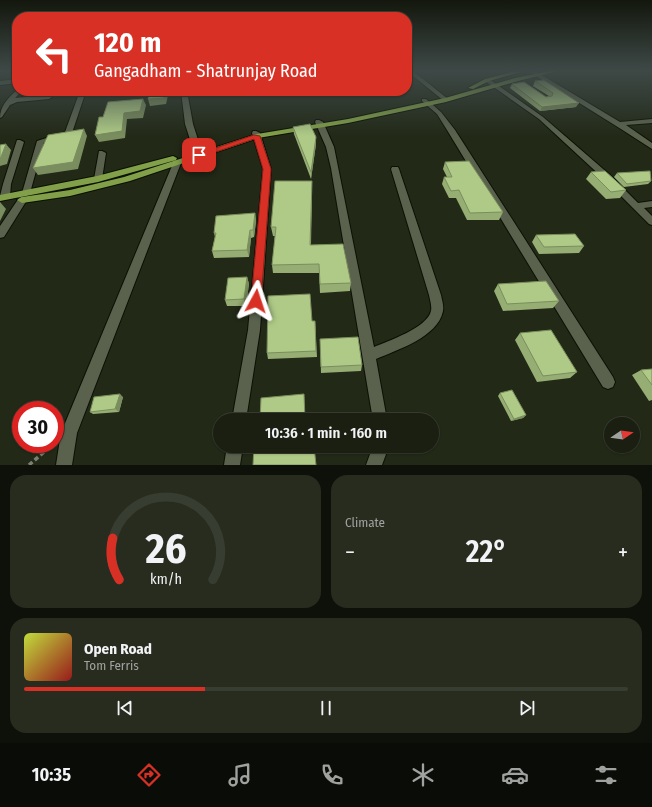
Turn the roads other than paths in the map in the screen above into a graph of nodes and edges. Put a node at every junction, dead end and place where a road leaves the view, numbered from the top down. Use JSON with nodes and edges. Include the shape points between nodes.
{"nodes":[{"id":1,"x":437,"y":93,"type":"edge"},
{"id":2,"x":458,"y":93,"type":"edge"},
{"id":3,"x":466,"y":93,"type":"edge"},
{"id":4,"x":504,"y":93,"type":"edge"},
{"id":5,"x":567,"y":93,"type":"edge"},
{"id":6,"x":15,"y":96,"type":"edge"},
{"id":7,"x":82,"y":96,"type":"edge"},
{"id":8,"x":185,"y":96,"type":"edge"},
{"id":9,"x":49,"y":97,"type":"dead end"},
{"id":10,"x":444,"y":98,"type":"junction"},
{"id":11,"x":426,"y":102,"type":"junction"},
{"id":12,"x":8,"y":104,"type":"junction"},
{"id":13,"x":0,"y":105,"type":"edge"},
{"id":14,"x":0,"y":116,"type":"edge"},
{"id":15,"x":652,"y":121,"type":"edge"},
{"id":16,"x":320,"y":123,"type":"junction"},
{"id":17,"x":618,"y":124,"type":"junction"},
{"id":18,"x":256,"y":135,"type":"junction"},
{"id":19,"x":20,"y":142,"type":"dead end"},
{"id":20,"x":652,"y":147,"type":"edge"},
{"id":21,"x":102,"y":153,"type":"dead end"},
{"id":22,"x":198,"y":153,"type":"junction"},
{"id":23,"x":177,"y":163,"type":"junction"},
{"id":24,"x":395,"y":169,"type":"dead end"},
{"id":25,"x":98,"y":179,"type":"junction"},
{"id":26,"x":24,"y":196,"type":"junction"},
{"id":27,"x":3,"y":197,"type":"edge"},
{"id":28,"x":652,"y":204,"type":"edge"},
{"id":29,"x":636,"y":206,"type":"junction"},
{"id":30,"x":652,"y":222,"type":"edge"},
{"id":31,"x":0,"y":234,"type":"edge"},
{"id":32,"x":369,"y":356,"type":"junction"},
{"id":33,"x":608,"y":382,"type":"dead end"},
{"id":34,"x":240,"y":413,"type":"edge"},
{"id":35,"x":379,"y":413,"type":"edge"},
{"id":36,"x":234,"y":453,"type":"edge"},
{"id":37,"x":378,"y":453,"type":"edge"},
{"id":38,"x":64,"y":465,"type":"edge"},
{"id":39,"x":232,"y":465,"type":"edge"},
{"id":40,"x":374,"y":465,"type":"edge"}],
"edges":[{"from":1,"to":10,"type":"street"},
{"from":2,"to":10,"type":"main road"},
{"from":3,"to":10,"type":"main road"},
{"from":4,"to":29,"type":"street","via":[[541,118]]},
{"from":5,"to":17,"type":"street"},
{"from":6,"to":12,"type":"street"},
{"from":7,"to":26,"type":"street","via":[[68,133],[41,141]]},
{"from":8,"to":22,"type":"street","via":[[189,124]]},
{"from":9,"to":12,"type":"street","via":[[16,100]]},
{"from":10,"to":11,"type":"main road"},
{"from":11,"to":16,"type":"main road"},
{"from":11,"to":33,"type":"street","via":[[439,113],[451,130]]},
{"from":12,"to":13,"type":"street"},
{"from":12,"to":14,"type":"street"},
{"from":15,"to":17,"type":"street"},
{"from":16,"to":18,"type":"main road"},
{"from":16,"to":32,"type":"street","via":[[335,168]]},
{"from":17,"to":20,"type":"street"},
{"from":18,"to":22,"type":"main road"},
{"from":18,"to":34,"type":"street","via":[[267,169],[254,330]]},
{"from":19,"to":27,"type":"street"},
{"from":21,"to":25,"type":"street"},
{"from":22,"to":23,"type":"main road"},
{"from":22,"to":25,"type":"main road"},
{"from":23,"to":26,"type":"main road","via":[[70,193]]},
{"from":23,"to":38,"type":"street","via":[[69,433]]},
{"from":24,"to":32,"type":"street","via":[[435,295],[436,312],[433,321],[425,329]]},
{"from":25,"to":26,"type":"main road"},
{"from":26,"to":27,"type":"main road"},
{"from":26,"to":31,"type":"street"},
{"from":28,"to":29,"type":"street"},
{"from":29,"to":30,"type":"street"},
{"from":32,"to":35,"type":"street"},
{"from":36,"to":39,"type":"street"},
{"from":37,"to":40,"type":"street"}]}
